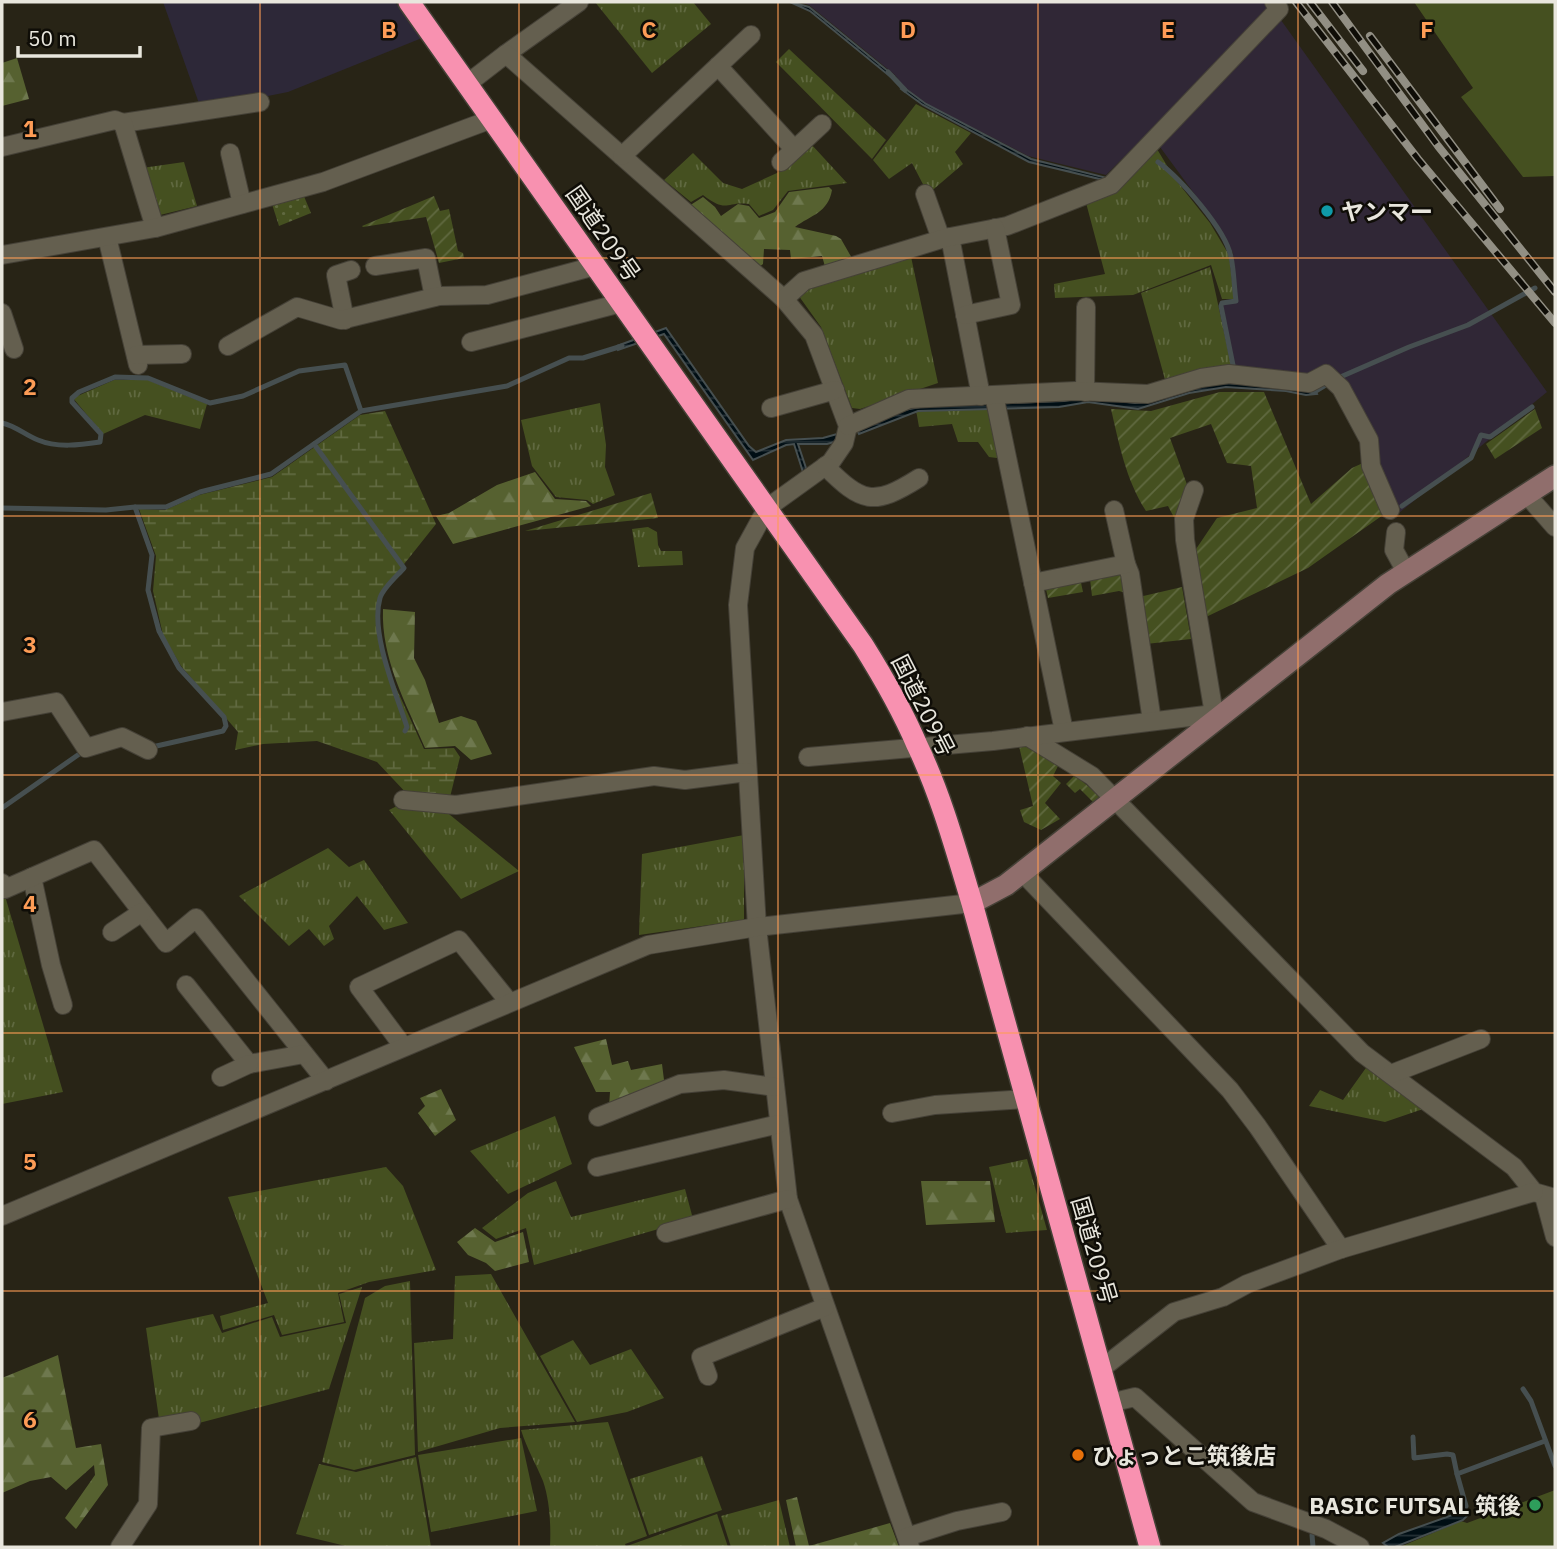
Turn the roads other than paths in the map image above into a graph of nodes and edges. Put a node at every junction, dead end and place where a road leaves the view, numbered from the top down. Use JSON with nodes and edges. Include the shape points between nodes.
{"nodes":[{"id":1,"x":409,"y":2,"type":"edge"},
{"id":2,"x":579,"y":2,"type":"edge"},
{"id":3,"x":1274,"y":2,"type":"edge"},
{"id":4,"x":751,"y":35,"type":"dead end"},
{"id":5,"x":506,"y":54,"type":"junction"},
{"id":6,"x":718,"y":66,"type":"junction"},
{"id":7,"x":467,"y":83,"type":"junction"},
{"id":8,"x":260,"y":102,"type":"dead end"},
{"id":9,"x":492,"y":119,"type":"junction"},
{"id":10,"x":123,"y":123,"type":"junction"},
{"id":11,"x":822,"y":124,"type":"dead end"},
{"id":12,"x":2,"y":147,"type":"edge"},
{"id":13,"x":794,"y":149,"type":"junction"},
{"id":14,"x":230,"y":153,"type":"dead end"},
{"id":15,"x":622,"y":156,"type":"junction"},
{"id":16,"x":781,"y":162,"type":"dead end"},
{"id":17,"x":925,"y":194,"type":"dead end"},
{"id":18,"x":242,"y":204,"type":"junction"},
{"id":19,"x":155,"y":228,"type":"junction"},
{"id":20,"x":995,"y":228,"type":"junction"},
{"id":21,"x":107,"y":237,"type":"junction"},
{"id":22,"x":946,"y":238,"type":"junction"},
{"id":23,"x":2,"y":255,"type":"edge"},
{"id":24,"x":375,"y":266,"type":"dead end"},
{"id":25,"x":595,"y":266,"type":"junction"},
{"id":26,"x":351,"y":270,"type":"dead end"},
{"id":27,"x":434,"y":297,"type":"junction"},
{"id":28,"x":784,"y":299,"type":"junction"},
{"id":29,"x":621,"y":303,"type":"junction"},
{"id":30,"x":1086,"y":307,"type":"dead end"},
{"id":31,"x":2,"y":313,"type":"edge"},
{"id":32,"x":965,"y":314,"type":"junction"},
{"id":33,"x":345,"y":320,"type":"junction"},
{"id":34,"x":471,"y":342,"type":"dead end"},
{"id":35,"x":229,"y":345,"type":"dead end"},
{"id":36,"x":15,"y":349,"type":"dead end"},
{"id":37,"x":182,"y":354,"type":"dead end"},
{"id":38,"x":835,"y":390,"type":"junction"},
{"id":39,"x":1085,"y":392,"type":"junction"},
{"id":40,"x":988,"y":395,"type":"junction"},
{"id":41,"x":771,"y":408,"type":"dead end"},
{"id":42,"x":848,"y":426,"type":"junction"},
{"id":43,"x":825,"y":466,"type":"junction"},
{"id":44,"x":1555,"y":476,"type":"edge"},
{"id":45,"x":919,"y":478,"type":"dead end"},
{"id":46,"x":1194,"y":490,"type":"dead end"},
{"id":47,"x":1527,"y":495,"type":"junction"},
{"id":48,"x":767,"y":508,"type":"junction"},
{"id":49,"x":1114,"y":510,"type":"dead end"},
{"id":50,"x":1390,"y":510,"type":"dead end"},
{"id":51,"x":1555,"y":527,"type":"edge"},
{"id":52,"x":1396,"y":532,"type":"dead end"},
{"id":53,"x":1126,"y":564,"type":"junction"},
{"id":54,"x":1406,"y":572,"type":"junction"},
{"id":55,"x":1033,"y":583,"type":"junction"},
{"id":56,"x":2,"y":712,"type":"edge"},
{"id":57,"x":1219,"y":714,"type":"junction"},
{"id":58,"x":1152,"y":721,"type":"junction"},
{"id":59,"x":1064,"y":731,"type":"junction"},
{"id":60,"x":1027,"y":736,"type":"junction"},
{"id":61,"x":918,"y":746,"type":"junction"},
{"id":62,"x":148,"y":750,"type":"dead end"},
{"id":63,"x":808,"y":757,"type":"dead end"},
{"id":64,"x":747,"y":772,"type":"junction"},
{"id":65,"x":1115,"y":799,"type":"junction"},
{"id":66,"x":403,"y":800,"type":"dead end"},
{"id":67,"x":1022,"y":872,"type":"junction"},
{"id":68,"x":32,"y":877,"type":"junction"},
{"id":69,"x":2,"y":883,"type":"edge"},
{"id":70,"x":972,"y":903,"type":"junction"},
{"id":71,"x":142,"y":912,"type":"junction"},
{"id":72,"x":757,"y":927,"type":"junction"},
{"id":73,"x":113,"y":932,"type":"dead end"},
{"id":74,"x":186,"y":985,"type":"dead end"},
{"id":75,"x":509,"y":1002,"type":"junction"},
{"id":76,"x":63,"y":1005,"type":"dead end"},
{"id":77,"x":1480,"y":1039,"type":"dead end"},
{"id":78,"x":403,"y":1046,"type":"junction"},
{"id":79,"x":304,"y":1054,"type":"junction"},
{"id":80,"x":249,"y":1064,"type":"junction"},
{"id":81,"x":1391,"y":1074,"type":"junction"},
{"id":82,"x":221,"y":1077,"type":"dead end"},
{"id":83,"x":326,"y":1081,"type":"junction"},
{"id":84,"x":775,"y":1087,"type":"junction"},
{"id":85,"x":1026,"y":1099,"type":"junction"},
{"id":86,"x":892,"y":1113,"type":"dead end"},
{"id":87,"x":598,"y":1118,"type":"dead end"},
{"id":88,"x":779,"y":1124,"type":"junction"},
{"id":89,"x":597,"y":1167,"type":"dead end"},
{"id":90,"x":1544,"y":1195,"type":"edge"},
{"id":91,"x":788,"y":1199,"type":"junction"},
{"id":92,"x":2,"y":1216,"type":"edge"},
{"id":93,"x":666,"y":1233,"type":"dead end"},
{"id":94,"x":1555,"y":1237,"type":"edge"},
{"id":95,"x":1341,"y":1249,"type":"junction"},
{"id":96,"x":825,"y":1307,"type":"junction"},
{"id":97,"x":1101,"y":1369,"type":"junction"},
{"id":98,"x":708,"y":1376,"type":"dead end"},
{"id":99,"x":1111,"y":1403,"type":"junction"},
{"id":100,"x":191,"y":1421,"type":"dead end"},
{"id":101,"x":1002,"y":1512,"type":"dead end"},
{"id":102,"x":908,"y":1542,"type":"edge"},
{"id":103,"x":120,"y":1547,"type":"edge"},
{"id":104,"x":1150,"y":1547,"type":"edge"},
{"id":105,"x":1360,"y":1547,"type":"edge"}],
"edges":[{"from":1,"to":7,"type":"highway","name":"国道209号"},
{"from":2,"to":5,"type":"street"},
{"from":3,"to":20,"type":"street","via":[[1279,9],[1111,185]]},
{"from":4,"to":6,"type":"street"},
{"from":5,"to":7,"type":"street"},
{"from":5,"to":15,"type":"street"},
{"from":6,"to":13,"type":"street"},
{"from":6,"to":15,"type":"street"},
{"from":7,"to":9,"type":"highway","name":"国道209号"},
{"from":8,"to":10,"type":"street"},
{"from":9,"to":18,"type":"street","via":[[323,182]]},
{"from":9,"to":25,"type":"highway","name":"国道209号"},
{"from":10,"to":12,"type":"street","via":[[115,120]]},
{"from":10,"to":19,"type":"street"},
{"from":11,"to":13,"type":"street"},
{"from":13,"to":16,"type":"street"},
{"from":14,"to":18,"type":"street"},
{"from":15,"to":28,"type":"street"},
{"from":17,"to":22,"type":"street"},
{"from":18,"to":19,"type":"street"},
{"from":19,"to":21,"type":"street"},
{"from":20,"to":22,"type":"street"},
{"from":20,"to":32,"type":"street","via":[[1012,305]]},
{"from":21,"to":23,"type":"street"},
{"from":21,"to":37,"type":"street","via":[[137,360]]},
{"from":22,"to":28,"type":"street","via":[[804,281]]},
{"from":22,"to":32,"type":"street"},
{"from":24,"to":27,"type":"street","via":[[426,258]]},
{"from":25,"to":27,"type":"street","via":[[488,295]]},
{"from":25,"to":29,"type":"highway","name":"国道209号"},
{"from":26,"to":33,"type":"street","via":[[336,275]]},
{"from":27,"to":33,"type":"street"},
{"from":28,"to":38,"type":"street","via":[[814,335]]},
{"from":29,"to":34,"type":"street"},
{"from":29,"to":48,"type":"highway","name":"国道209号"},
{"from":30,"to":39,"type":"street"},
{"from":31,"to":36,"type":"street"},
{"from":32,"to":40,"type":"street"},
{"from":33,"to":35,"type":"street","via":[[297,307]]},
{"from":38,"to":41,"type":"street"},
{"from":38,"to":42,"type":"street"},
{"from":39,"to":40,"type":"street"},
{"from":39,"to":50,"type":"street","via":[[1148,394],[1229,374],[1309,383],[1325,374],[1341,388],[1368,440],[1371,467]]},
{"from":40,"to":42,"type":"street","via":[[909,399]]},
{"from":40,"to":55,"type":"street"},
{"from":42,"to":43,"type":"street","via":[[844,443]]},
{"from":43,"to":45,"type":"street","via":[[859,495],[878,498]]},
{"from":43,"to":48,"type":"street"},
{"from":44,"to":47,"type":"street"},
{"from":46,"to":57,"type":"street","via":[[1184,519],[1185,540]]},
{"from":47,"to":51,"type":"street"},
{"from":47,"to":54,"type":"street"},
{"from":48,"to":61,"type":"highway","name":"国道209号","via":[[863,645]]},
{"from":48,"to":64,"type":"street","via":[[745,548],[738,605]]},
{"from":49,"to":53,"type":"street"},
{"from":52,"to":54,"type":"street","via":[[1394,550]]},
{"from":53,"to":55,"type":"street"},
{"from":53,"to":58,"type":"street"},
{"from":54,"to":57,"type":"street"},
{"from":55,"to":59,"type":"street"},
{"from":56,"to":62,"type":"street","via":[[56,702],[86,748],[122,737]]},
{"from":57,"to":58,"type":"street"},
{"from":57,"to":65,"type":"street"},
{"from":58,"to":59,"type":"street"},
{"from":59,"to":60,"type":"street"},
{"from":60,"to":61,"type":"street"},
{"from":60,"to":65,"type":"street","via":[[1092,776]]},
{"from":61,"to":63,"type":"street"},
{"from":61,"to":70,"type":"highway","name":"国道209号"},
{"from":64,"to":66,"type":"street","via":[[685,780],[654,776],[456,805]]},
{"from":64,"to":72,"type":"street"},
{"from":65,"to":67,"type":"street"},
{"from":65,"to":81,"type":"street","via":[[1340,1032]]},
{"from":67,"to":70,"type":"street"},
{"from":67,"to":95,"type":"street","via":[[1230,1090]]},
{"from":68,"to":69,"type":"street","via":[[5,889]]},
{"from":68,"to":71,"type":"street","via":[[94,850]]},
{"from":68,"to":76,"type":"street"},
{"from":70,"to":72,"type":"street"},
{"from":70,"to":85,"type":"highway","name":"国道209号"},
{"from":71,"to":73,"type":"street"},
{"from":71,"to":79,"type":"street","via":[[166,943],[196,918]]},
{"from":72,"to":75,"type":"street","via":[[649,945]]},
{"from":72,"to":84,"type":"street"},
{"from":74,"to":80,"type":"street"},
{"from":75,"to":78,"type":"street"},
{"from":75,"to":78,"type":"street","via":[[459,940],[359,987]]},
{"from":77,"to":81,"type":"street"},
{"from":78,"to":83,"type":"street"},
{"from":79,"to":80,"type":"street"},
{"from":79,"to":83,"type":"street"},
{"from":80,"to":82,"type":"street"},
{"from":81,"to":90,"type":"street"},
{"from":83,"to":92,"type":"street"},
{"from":84,"to":87,"type":"street","via":[[724,1080],[680,1084]]},
{"from":84,"to":88,"type":"street"},
{"from":85,"to":86,"type":"street"},
{"from":85,"to":97,"type":"highway","name":"国道209号"},
{"from":88,"to":89,"type":"street"},
{"from":88,"to":91,"type":"street"},
{"from":90,"to":94,"type":"street"},
{"from":90,"to":95,"type":"street"},
{"from":91,"to":93,"type":"street"},
{"from":91,"to":96,"type":"street"},
{"from":95,"to":97,"type":"street","via":[[1174,1312]]},
{"from":96,"to":98,"type":"street","via":[[701,1357]]},
{"from":96,"to":102,"type":"street"},
{"from":97,"to":99,"type":"highway","name":"国道209号"},
{"from":99,"to":104,"type":"highway","name":"国道209号"},
{"from":99,"to":105,"type":"street","via":[[1135,1397],[1252,1502],[1326,1529]]},
{"from":100,"to":103,"type":"street","via":[[151,1428],[148,1504]]},
{"from":101,"to":102,"type":"street","via":[[957,1521]]}]}
